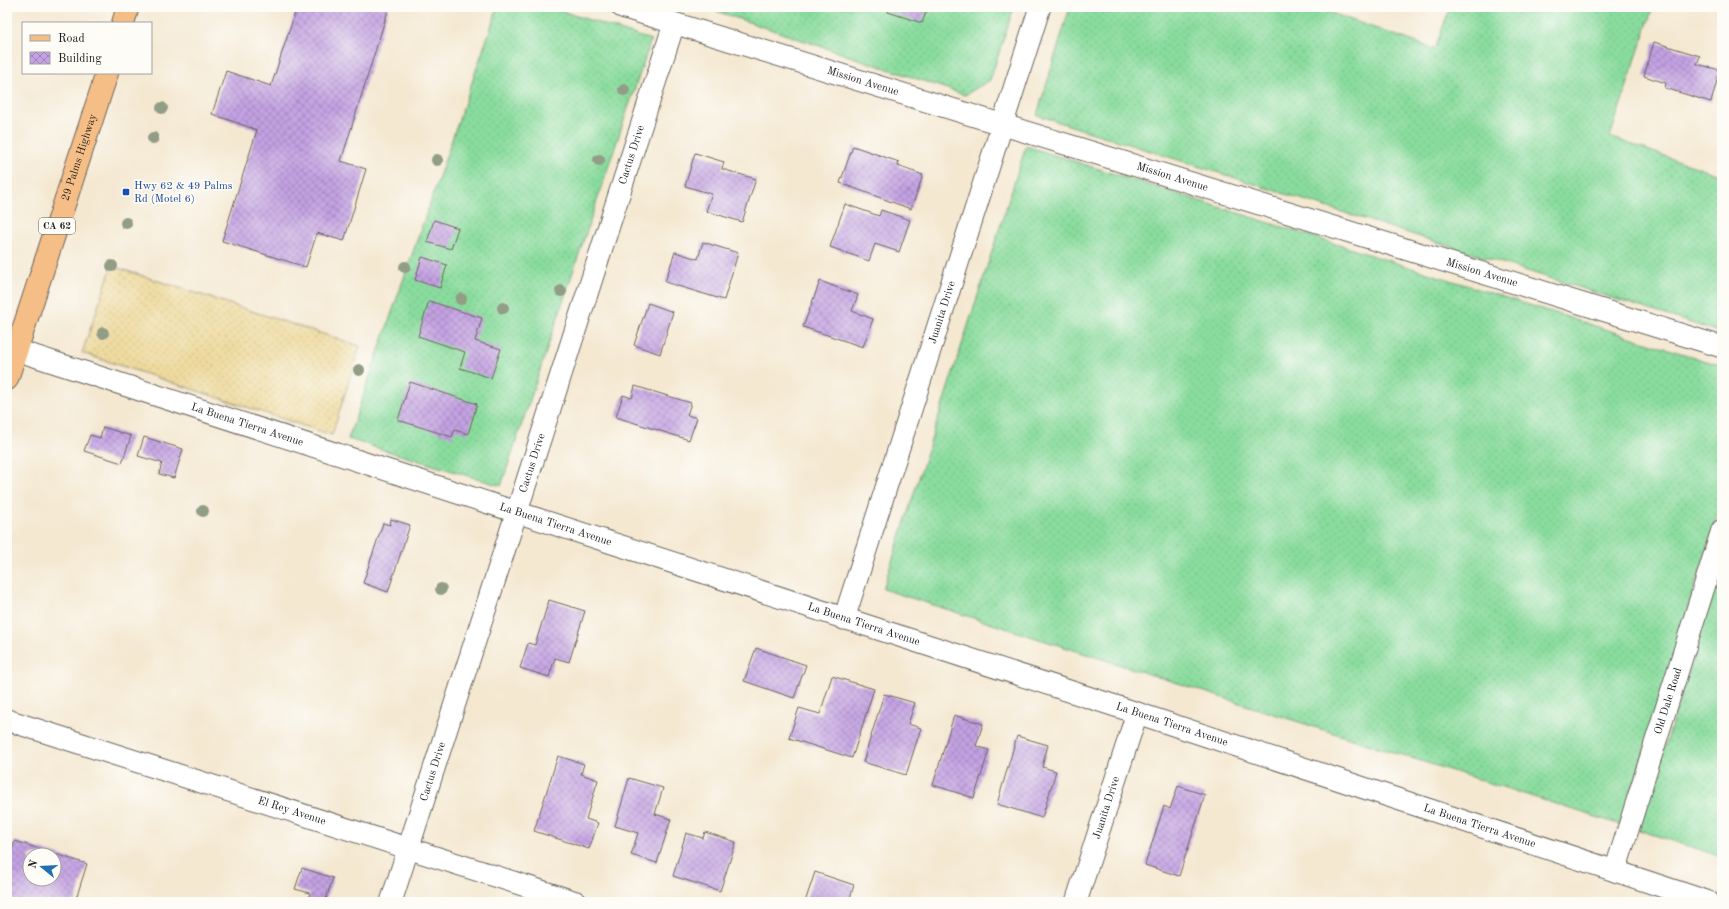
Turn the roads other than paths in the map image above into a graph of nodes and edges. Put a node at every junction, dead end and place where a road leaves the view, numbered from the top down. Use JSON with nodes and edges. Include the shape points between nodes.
{"nodes":[{"id":1,"x":128,"y":7,"type":"edge"},
{"id":2,"x":622,"y":7,"type":"edge"},
{"id":3,"x":1040,"y":7,"type":"edge"},
{"id":4,"x":123,"y":22,"type":"edge"},
{"id":5,"x":674,"y":24,"type":"junction"},
{"id":6,"x":106,"y":74,"type":"edge"},
{"id":7,"x":1004,"y":125,"type":"junction"},
{"id":8,"x":1722,"y":347,"type":"edge"},
{"id":9,"x":16,"y":350,"type":"junction"},
{"id":10,"x":7,"y":379,"type":"edge"},
{"id":11,"x":518,"y":512,"type":"junction"},
{"id":12,"x":1722,"y":530,"type":"edge"},
{"id":13,"x":844,"y":618,"type":"junction"},
{"id":14,"x":1137,"y":713,"type":"junction"},
{"id":15,"x":7,"y":720,"type":"edge"},
{"id":16,"x":409,"y":848,"type":"junction"},
{"id":17,"x":1616,"y":872,"type":"junction"},
{"id":18,"x":391,"y":902,"type":"edge"},
{"id":19,"x":576,"y":902,"type":"edge"},
{"id":20,"x":1076,"y":902,"type":"edge"},
{"id":21,"x":1709,"y":902,"type":"edge"}],
"edges":[{"from":1,"to":4,"type":"main road"},
{"from":2,"to":5,"type":"street","name":"Mission Avenue"},
{"from":3,"to":7,"type":"street","name":"Juanita Drive"},
{"from":5,"to":7,"type":"street","name":"Mission Avenue"},
{"from":5,"to":11,"type":"street","name":"Cactus Drive"},
{"from":6,"to":9,"type":"main road","name":"29 Palms Highway","number":"CA 62"},
{"from":7,"to":8,"type":"street","name":"Mission Avenue"},
{"from":7,"to":13,"type":"street","name":"Juanita Drive"},
{"from":9,"to":10,"type":"main road","name":"29 Palms Highway","number":"CA 62"},
{"from":9,"to":11,"type":"street","name":"La Buena Tierra Avenue"},
{"from":11,"to":13,"type":"street","name":"La Buena Tierra Avenue"},
{"from":11,"to":16,"type":"street","name":"Cactus Drive"},
{"from":12,"to":17,"type":"street","name":"Old Dale Road"},
{"from":13,"to":14,"type":"street","name":"La Buena Tierra Avenue"},
{"from":14,"to":17,"type":"street","name":"La Buena Tierra Avenue"},
{"from":14,"to":20,"type":"street","name":"Juanita Drive"},
{"from":15,"to":16,"type":"street","name":"El Rey Avenue"},
{"from":16,"to":18,"type":"street","name":"Cactus Drive"},
{"from":16,"to":19,"type":"street","name":"El Rey Avenue"},
{"from":17,"to":21,"type":"street","name":"La Buena Tierra Avenue"}]}
